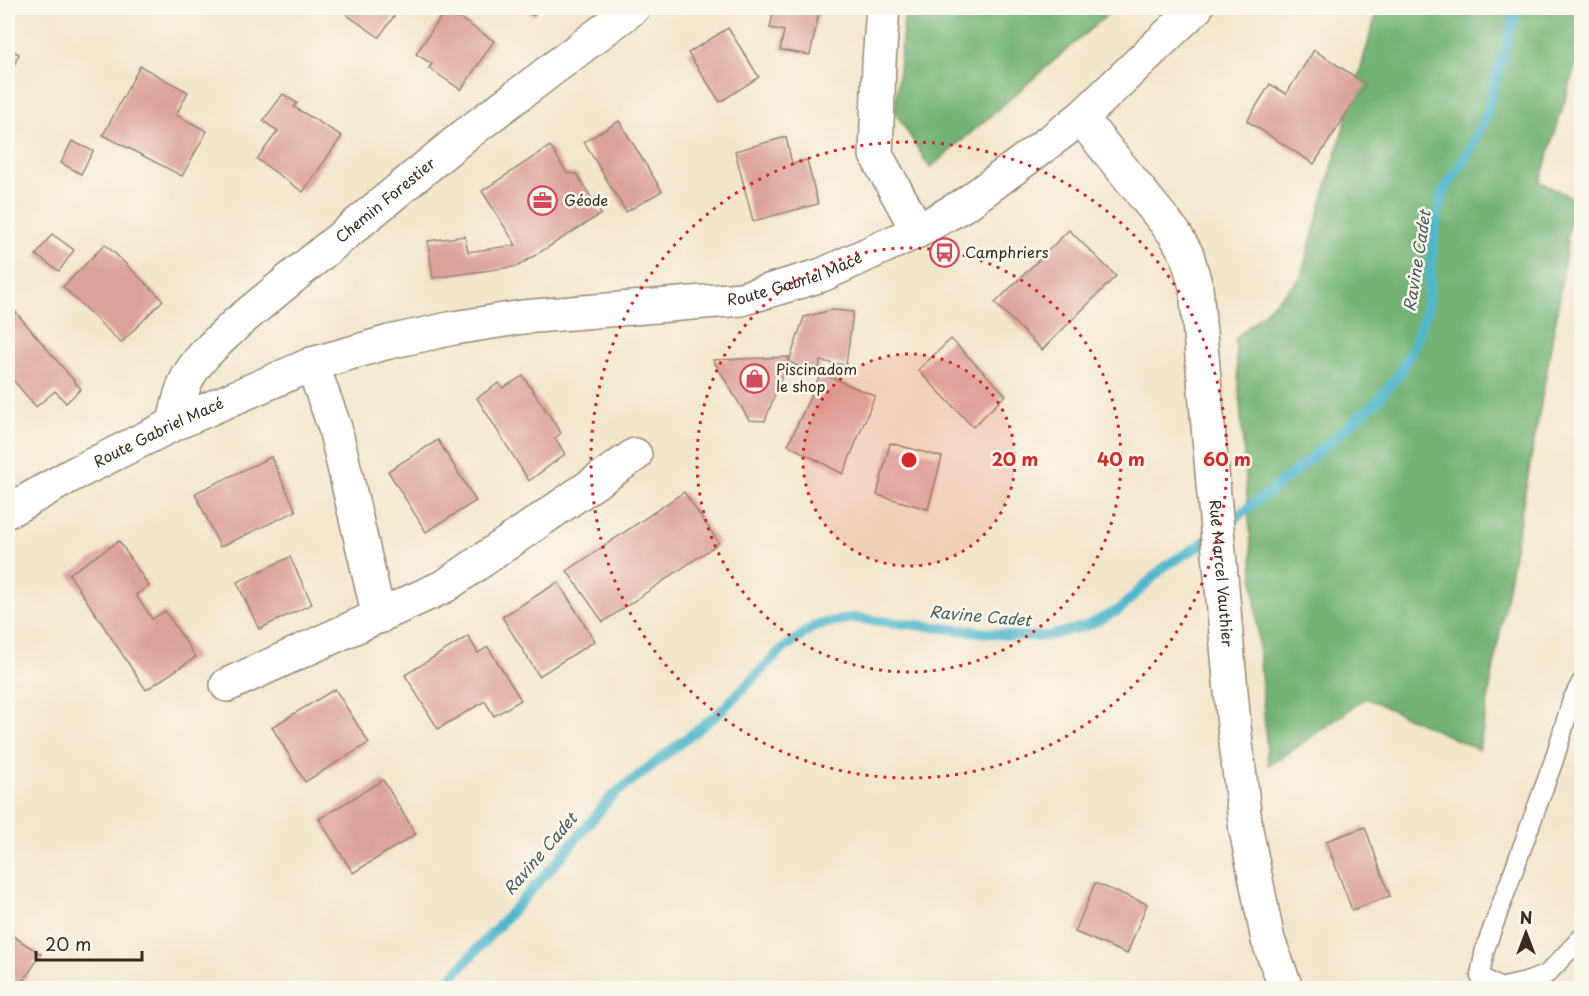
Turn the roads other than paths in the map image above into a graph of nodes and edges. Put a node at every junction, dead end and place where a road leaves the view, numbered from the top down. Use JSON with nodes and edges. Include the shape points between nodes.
{"nodes":[{"id":1,"x":633,"y":8,"type":"edge"},
{"id":2,"x":883,"y":8,"type":"edge"},
{"id":3,"x":1196,"y":8,"type":"edge"},
{"id":4,"x":1081,"y":118,"type":"junction"},
{"id":5,"x":918,"y":231,"type":"junction"},
{"id":6,"x":312,"y":364,"type":"junction"},
{"id":7,"x":174,"y":424,"type":"junction"},
{"id":8,"x":635,"y":455,"type":"dead end"},
{"id":9,"x":8,"y":512,"type":"edge"},
{"id":10,"x":379,"y":617,"type":"junction"},
{"id":11,"x":1581,"y":681,"type":"edge"},
{"id":12,"x":227,"y":685,"type":"dead end"},
{"id":13,"x":1581,"y":937,"type":"edge"},
{"id":14,"x":1286,"y":988,"type":"edge"}],
"edges":[{"from":1,"to":7,"type":"street","name":"Chemin Forestier","via":[[464,136],[237,323],[187,378]]},
{"from":2,"to":5,"type":"street","via":[[876,155]]},
{"from":3,"to":4,"type":"street","name":"Route Gabriel Macé"},
{"from":4,"to":5,"type":"street","name":"Route Gabriel Macé","via":[[967,203]]},
{"from":4,"to":14,"type":"street","name":"Rue Marcel Vauthier","via":[[1175,234],[1187,255],[1196,287],[1246,830],[1268,940]]},
{"from":5,"to":6,"type":"street","name":"Route Gabriel Macé","via":[[822,274],[741,299],[523,317],[411,337]]},
{"from":6,"to":7,"type":"street","name":"Route Gabriel Macé"},
{"from":6,"to":10,"type":"street","via":[[334,428]]},
{"from":7,"to":9,"type":"street","name":"Route Gabriel Macé"},
{"from":8,"to":10,"type":"street","via":[[446,586]]},
{"from":10,"to":12,"type":"street"},
{"from":11,"to":13,"type":"lane","via":[[1485,949],[1480,976],[1500,988],[1547,974]]}]}
